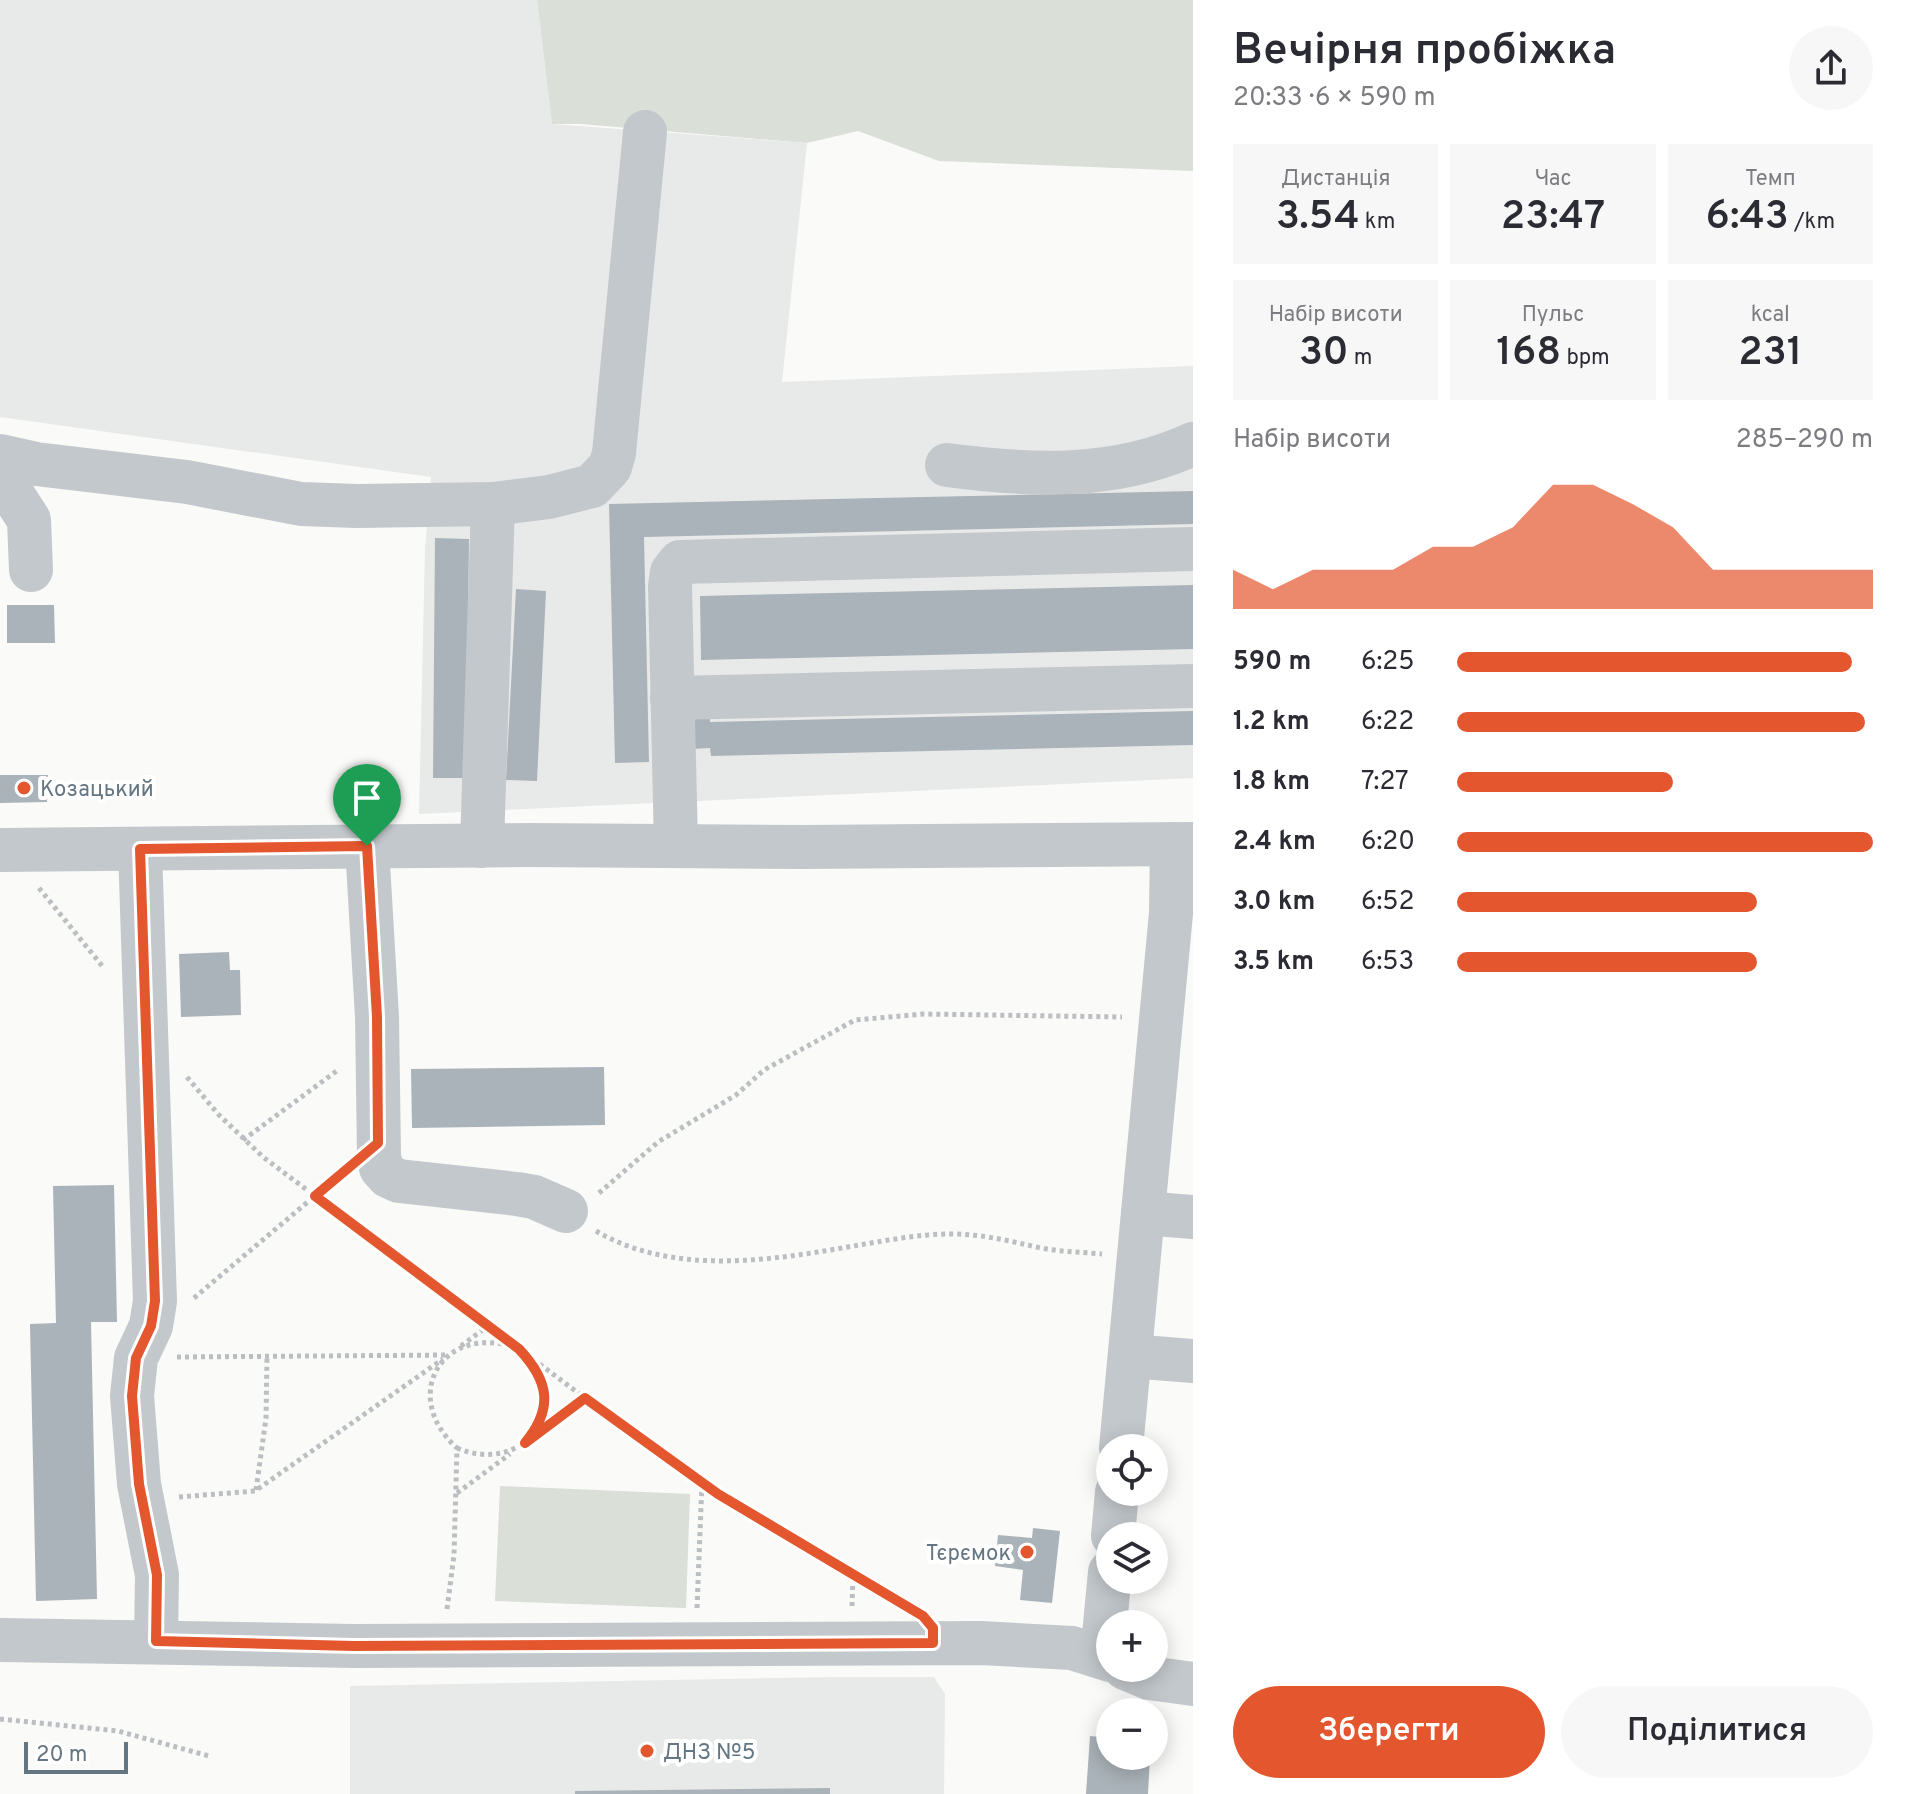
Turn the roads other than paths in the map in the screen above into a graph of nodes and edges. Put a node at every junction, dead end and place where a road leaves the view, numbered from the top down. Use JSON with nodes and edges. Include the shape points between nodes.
{"nodes":[{"id":1,"x":645,"y":132,"type":"dead end"},
{"id":2,"x":1193,"y":444,"type":"edge"},
{"id":3,"x":0,"y":456,"type":"edge"},
{"id":4,"x":947,"y":465,"type":"dead end"},
{"id":5,"x":0,"y":475,"type":"edge"},
{"id":6,"x":493,"y":504,"type":"junction"},
{"id":7,"x":1193,"y":549,"type":"edge"},
{"id":8,"x":31,"y":570,"type":"dead end"},
{"id":9,"x":1193,"y":686,"type":"edge"},
{"id":10,"x":672,"y":698,"type":"junction"},
{"id":11,"x":1183,"y":844,"type":"edge"},
{"id":12,"x":367,"y":846,"type":"junction"},
{"id":13,"x":482,"y":846,"type":"junction"},
{"id":14,"x":676,"y":846,"type":"junction"},
{"id":15,"x":140,"y":849,"type":"junction"},
{"id":16,"x":3,"y":850,"type":"edge"},
{"id":17,"x":566,"y":1211,"type":"road end"},
{"id":18,"x":1143,"y":1213,"type":"junction"},
{"id":19,"x":1193,"y":1217,"type":"edge"},
{"id":20,"x":1130,"y":1356,"type":"junction"},
{"id":21,"x":1193,"y":1361,"type":"edge"},
{"id":22,"x":1122,"y":1434,"type":"edge"},
{"id":23,"x":0,"y":1640,"type":"edge"},
{"id":24,"x":156,"y":1641,"type":"junction"},
{"id":25,"x":1096,"y":1656,"type":"edge"},
{"id":26,"x":1168,"y":1681,"type":"edge"},
{"id":27,"x":1193,"y":1684,"type":"edge"}],
"edges":[{"from":1,"to":6,"type":"street","via":[[610,467],[592,486],[521,503]]},
{"from":2,"to":4,"type":"street","via":[[1151,462],[1072,473]]},
{"from":3,"to":6,"type":"street","via":[[301,504]]},
{"from":5,"to":8,"type":"street","via":[[29,520]]},
{"from":6,"to":13,"type":"street"},
{"from":7,"to":10,"type":"street","via":[[680,562],[670,586]]},
{"from":9,"to":10,"type":"street"},
{"from":10,"to":14,"type":"street"},
{"from":11,"to":14,"type":"street"},
{"from":11,"to":18,"type":"street","via":[[1173,882]]},
{"from":12,"to":13,"type":"street"},
{"from":12,"to":15,"type":"street"},
{"from":12,"to":17,"type":"street","via":[[381,1168],[399,1181],[534,1197]]},
{"from":13,"to":14,"type":"street"},
{"from":15,"to":16,"type":"street"},
{"from":15,"to":24,"type":"street","via":[[154,1314],[136,1358],[132,1396],[142,1499],[157,1575]]},
{"from":18,"to":19,"type":"street"},
{"from":18,"to":20,"type":"street"},
{"from":20,"to":21,"type":"street"},
{"from":20,"to":22,"type":"street"},
{"from":23,"to":24,"type":"street"},
{"from":24,"to":25,"type":"street","via":[[1038,1644]]},
{"from":26,"to":27,"type":"street"}]}
